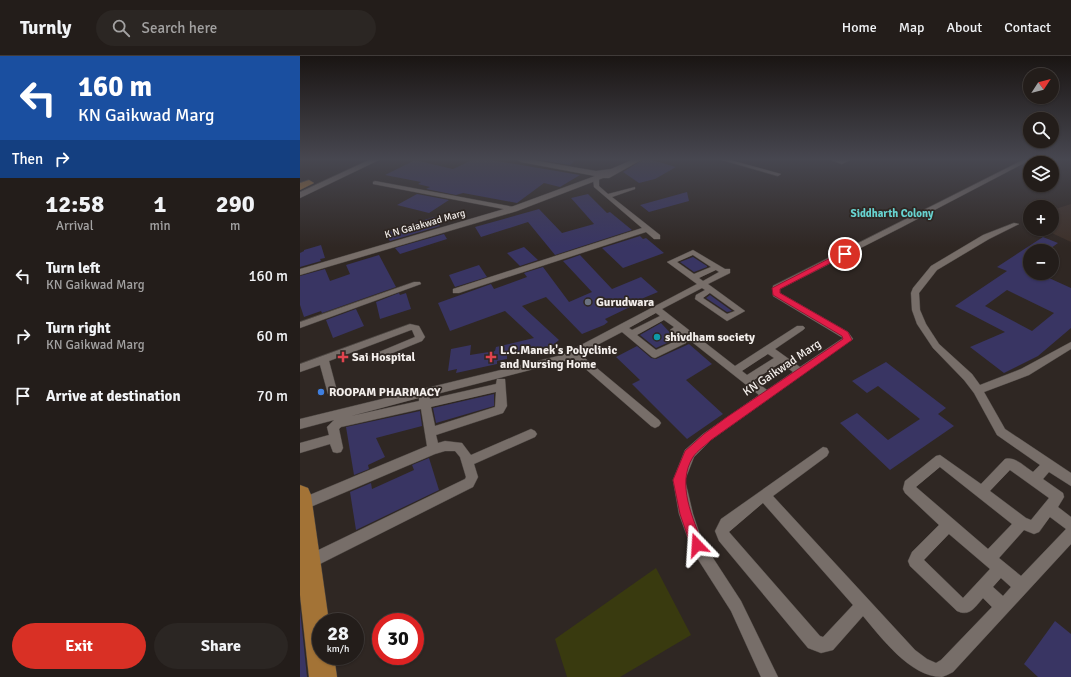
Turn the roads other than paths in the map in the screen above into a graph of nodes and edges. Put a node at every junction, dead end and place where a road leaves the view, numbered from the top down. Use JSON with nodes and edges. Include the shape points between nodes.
{"nodes":[{"id":1,"x":313,"y":189,"type":"edge"},
{"id":2,"x":407,"y":189,"type":"edge"},
{"id":3,"x":562,"y":189,"type":"edge"},
{"id":4,"x":599,"y":189,"type":"edge"},
{"id":5,"x":630,"y":189,"type":"edge"},
{"id":6,"x":971,"y":189,"type":"edge"},
{"id":7,"x":300,"y":195,"type":"edge"},
{"id":8,"x":607,"y":196,"type":"junction"},
{"id":9,"x":514,"y":209,"type":"junction"},
{"id":10,"x":1016,"y":224,"type":"dead end"},
{"id":11,"x":647,"y":229,"type":"junction"},
{"id":12,"x":657,"y":237,"type":"dead end"},
{"id":13,"x":300,"y":272,"type":"edge"},
{"id":14,"x":697,"y":281,"type":"junction"},
{"id":15,"x":417,"y":284,"type":"dead end"},
{"id":16,"x":710,"y":290,"type":"dead end"},
{"id":17,"x":456,"y":291,"type":"dead end"},
{"id":18,"x":654,"y":310,"type":"junction"},
{"id":19,"x":660,"y":319,"type":"junction"},
{"id":20,"x":300,"y":325,"type":"edge"},
{"id":21,"x":622,"y":327,"type":"junction"},
{"id":22,"x":800,"y":328,"type":"dead end"},
{"id":23,"x":630,"y":334,"type":"junction"},
{"id":24,"x":1071,"y":345,"type":"edge"},
{"id":25,"x":769,"y":349,"type":"junction"},
{"id":26,"x":573,"y":353,"type":"junction"},
{"id":27,"x":370,"y":358,"type":"dead end"},
{"id":28,"x":781,"y":358,"type":"junction"},
{"id":29,"x":323,"y":359,"type":"junction"},
{"id":30,"x":300,"y":368,"type":"edge"},
{"id":31,"x":736,"y":371,"type":"junction"},
{"id":32,"x":799,"y":372,"type":"junction"},
{"id":33,"x":501,"y":374,"type":"junction"},
{"id":34,"x":747,"y":380,"type":"junction"},
{"id":35,"x":501,"y":387,"type":"junction"},
{"id":36,"x":978,"y":390,"type":"junction"},
{"id":37,"x":332,"y":391,"type":"dead end"},
{"id":38,"x":766,"y":395,"type":"junction"},
{"id":39,"x":424,"y":398,"type":"junction"},
{"id":40,"x":655,"y":423,"type":"dead end"},
{"id":41,"x":300,"y":424,"type":"edge"},
{"id":42,"x":430,"y":432,"type":"junction"},
{"id":43,"x":531,"y":434,"type":"dead end"},
{"id":44,"x":300,"y":448,"type":"edge"},
{"id":45,"x":433,"y":449,"type":"junction"},
{"id":46,"x":823,"y":452,"type":"dead end"},
{"id":47,"x":467,"y":462,"type":"junction"},
{"id":48,"x":1048,"y":464,"type":"junction"},
{"id":49,"x":1035,"y":479,"type":"junction"},
{"id":50,"x":1071,"y":480,"type":"edge"},
{"id":51,"x":982,"y":491,"type":"junction"},
{"id":52,"x":764,"y":495,"type":"junction"},
{"id":53,"x":301,"y":500,"type":"edge"},
{"id":54,"x":1049,"y":509,"type":"junction"},
{"id":55,"x":1022,"y":523,"type":"junction"},
{"id":56,"x":949,"y":525,"type":"junction"},
{"id":57,"x":1071,"y":525,"type":"edge"},
{"id":58,"x":1071,"y":534,"type":"edge"},
{"id":59,"x":309,"y":562,"type":"junction"},
{"id":60,"x":995,"y":563,"type":"junction"},
{"id":61,"x":1022,"y":586,"type":"junction"},
{"id":62,"x":983,"y":588,"type":"junction"},
{"id":63,"x":863,"y":605,"type":"junction"},
{"id":64,"x":1003,"y":606,"type":"junction"},
{"id":65,"x":323,"y":677,"type":"edge"},
{"id":66,"x":770,"y":677,"type":"edge"}],
"edges":[{"from":1,"to":7,"type":"main road"},
{"from":2,"to":9,"type":"street"},
{"from":3,"to":9,"type":"street","name":"K N Gaiakwad Marg"},
{"from":4,"to":8,"type":"street"},
{"from":5,"to":8,"type":"street"},
{"from":6,"to":32,"type":"street","name":"KN Gaikwad Marg","via":[[776,288],[776,294],[845,334],[848,340]]},
{"from":8,"to":11,"type":"street"},
{"from":9,"to":13,"type":"street","name":"K N Gaiakwad Marg"},
{"from":10,"to":36,"type":"street","via":[[986,237],[934,268],[915,293],[916,310],[936,346]]},
{"from":11,"to":12,"type":"street"},
{"from":11,"to":17,"type":"street"},
{"from":14,"to":14,"type":"street","via":[[723,270],[693,252],[671,262]]},
{"from":14,"to":16,"type":"street"},
{"from":14,"to":18,"type":"street"},
{"from":15,"to":20,"type":"street"},
{"from":18,"to":19,"type":"street"},
{"from":18,"to":21,"type":"street"},
{"from":18,"to":31,"type":"street"},
{"from":19,"to":23,"type":"street"},
{"from":19,"to":23,"type":"street","via":[[682,337],[683,341],[655,355]]},
{"from":21,"to":23,"type":"street"},
{"from":21,"to":26,"type":"street"},
{"from":22,"to":25,"type":"street"},
{"from":24,"to":36,"type":"street","via":[[1026,372]]},
{"from":25,"to":28,"type":"street"},
{"from":25,"to":31,"type":"street"},
{"from":26,"to":33,"type":"street","via":[[565,358]]},
{"from":26,"to":40,"type":"street"},
{"from":27,"to":29,"type":"street","via":[[419,339],[416,328],[410,327]]},
{"from":28,"to":32,"type":"street"},
{"from":28,"to":34,"type":"street"},
{"from":29,"to":30,"type":"street"},
{"from":29,"to":37,"type":"street"},
{"from":31,"to":34,"type":"street"},
{"from":32,"to":38,"type":"street","name":"KN Gaikwad Marg"},
{"from":33,"to":35,"type":"street"},
{"from":33,"to":39,"type":"street"},
{"from":34,"to":38,"type":"street"},
{"from":35,"to":39,"type":"street"},
{"from":35,"to":42,"type":"street","via":[[502,406],[499,410]]},
{"from":36,"to":48,"type":"street","via":[[1001,432]]},
{"from":38,"to":66,"type":"street","name":"KN Gaikwad Marg","via":[[707,437],[688,454],[679,480],[686,514],[697,545],[736,606]]},
{"from":39,"to":41,"type":"street"},
{"from":39,"to":42,"type":"street"},
{"from":39,"to":44,"type":"street","via":[[338,423],[333,427],[336,443]]},
{"from":42,"to":45,"type":"street"},
{"from":43,"to":47,"type":"street"},
{"from":45,"to":47,"type":"street","via":[[458,446]]},
{"from":45,"to":53,"type":"street"},
{"from":46,"to":52,"type":"street"},
{"from":47,"to":59,"type":"street","via":[[472,477],[469,482]]},
{"from":48,"to":49,"type":"street"},
{"from":48,"to":50,"type":"street"},
{"from":49,"to":51,"type":"street","via":[[1009,463]]},
{"from":49,"to":54,"type":"street","via":[[1058,497]]},
{"from":51,"to":55,"type":"street"},
{"from":51,"to":56,"type":"street","via":[[940,460],[909,485],[911,493]]},
{"from":52,"to":63,"type":"street"},
{"from":52,"to":63,"type":"street","via":[[726,524],[722,531],[814,642],[827,644]]},
{"from":53,"to":59,"type":"highway"},
{"from":54,"to":55,"type":"street","via":[[1034,527]]},
{"from":54,"to":57,"type":"street"},
{"from":55,"to":60,"type":"street"},
{"from":56,"to":60,"type":"street"},
{"from":56,"to":62,"type":"street","via":[[915,561],[962,606],[970,603]]},
{"from":58,"to":61,"type":"street"},
{"from":59,"to":65,"type":"highway"},
{"from":60,"to":61,"type":"street"},
{"from":60,"to":62,"type":"street"},
{"from":61,"to":64,"type":"street"},
{"from":62,"to":64,"type":"street"},
{"from":63,"to":64,"type":"street","via":[[909,656],[922,666],[937,671],[947,666]]}]}
